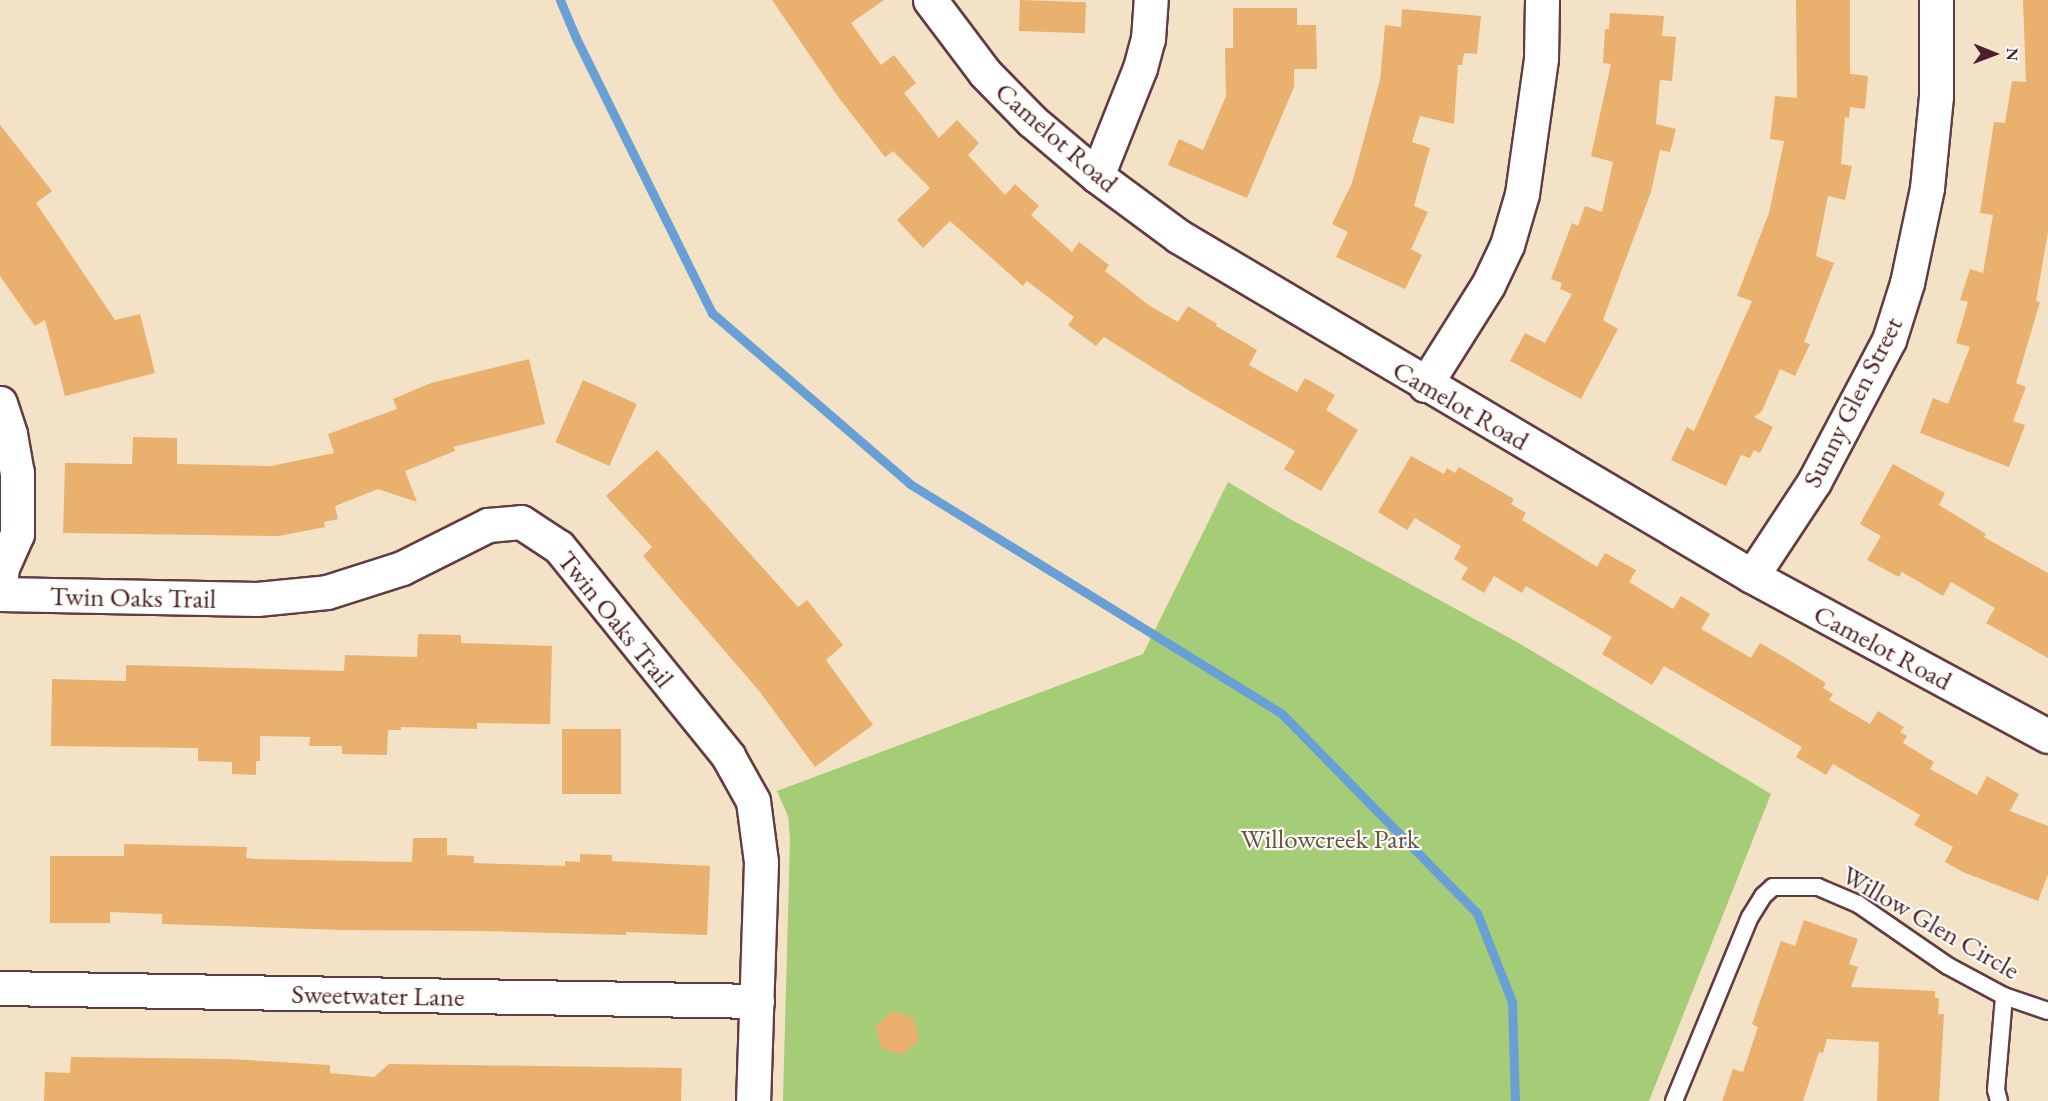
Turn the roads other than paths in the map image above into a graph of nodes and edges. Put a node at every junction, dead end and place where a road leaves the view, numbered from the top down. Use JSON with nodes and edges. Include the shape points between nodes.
{"nodes":[{"id":1,"x":930,"y":0,"type":"edge"},
{"id":2,"x":1151,"y":0,"type":"edge"},
{"id":3,"x":1542,"y":0,"type":"edge"},
{"id":4,"x":1936,"y":0,"type":"edge"},
{"id":5,"x":1097,"y":176,"type":"junction"},
{"id":6,"x":1425,"y":385,"type":"junction"},
{"id":7,"x":0,"y":403,"type":"edge"},
{"id":8,"x":1752,"y":576,"type":"junction"},
{"id":9,"x":0,"y":578,"type":"edge"},
{"id":10,"x":2048,"y":736,"type":"edge"},
{"id":11,"x":0,"y":988,"type":"edge"},
{"id":12,"x":2004,"y":996,"type":"junction"},
{"id":13,"x":757,"y":1001,"type":"junction"},
{"id":14,"x":2048,"y":1011,"type":"edge"},
{"id":15,"x":753,"y":1101,"type":"edge"},
{"id":16,"x":1674,"y":1101,"type":"edge"},
{"id":17,"x":1999,"y":1101,"type":"edge"}],
"edges":[{"from":1,"to":5,"type":"street","name":"Camelot Road","via":[[986,73],[1032,121]]},
{"from":2,"to":5,"type":"street","via":[[1148,39],[1140,68]]},
{"from":3,"to":6,"type":"street","via":[[1542,58],[1522,194],[1507,245],[1488,285]]},
{"from":4,"to":8,"type":"street","name":"Sunny Glen Street","via":[[1936,96],[1927,188],[1889,340],[1814,482]]},
{"from":5,"to":6,"type":"street","name":"Camelot Road","via":[[1178,236]]},
{"from":6,"to":8,"type":"street","name":"Camelot Road"},
{"from":7,"to":9,"type":"street","via":[[17,472],[17,534]]},
{"from":8,"to":10,"type":"street","name":"Camelot Road"},
{"from":9,"to":13,"type":"street","name":"Twin Oaks Trail","via":[[257,599],[327,592],[402,568],[488,525],[521,522],[559,547],[728,756],[753,801],[761,862]]},
{"from":11,"to":13,"type":"street","name":"Sweetwater Lane"},
{"from":12,"to":14,"type":"lane","name":"Willow Glen Circle"},
{"from":12,"to":16,"type":"lane","name":"Willow Glen Circle","via":[[1948,966],[1858,904],[1818,887],[1773,887],[1750,917]]},
{"from":12,"to":17,"type":"lane","via":[[1996,1090]]},
{"from":13,"to":15,"type":"street","name":"Twin Oaks Trail"}]}
